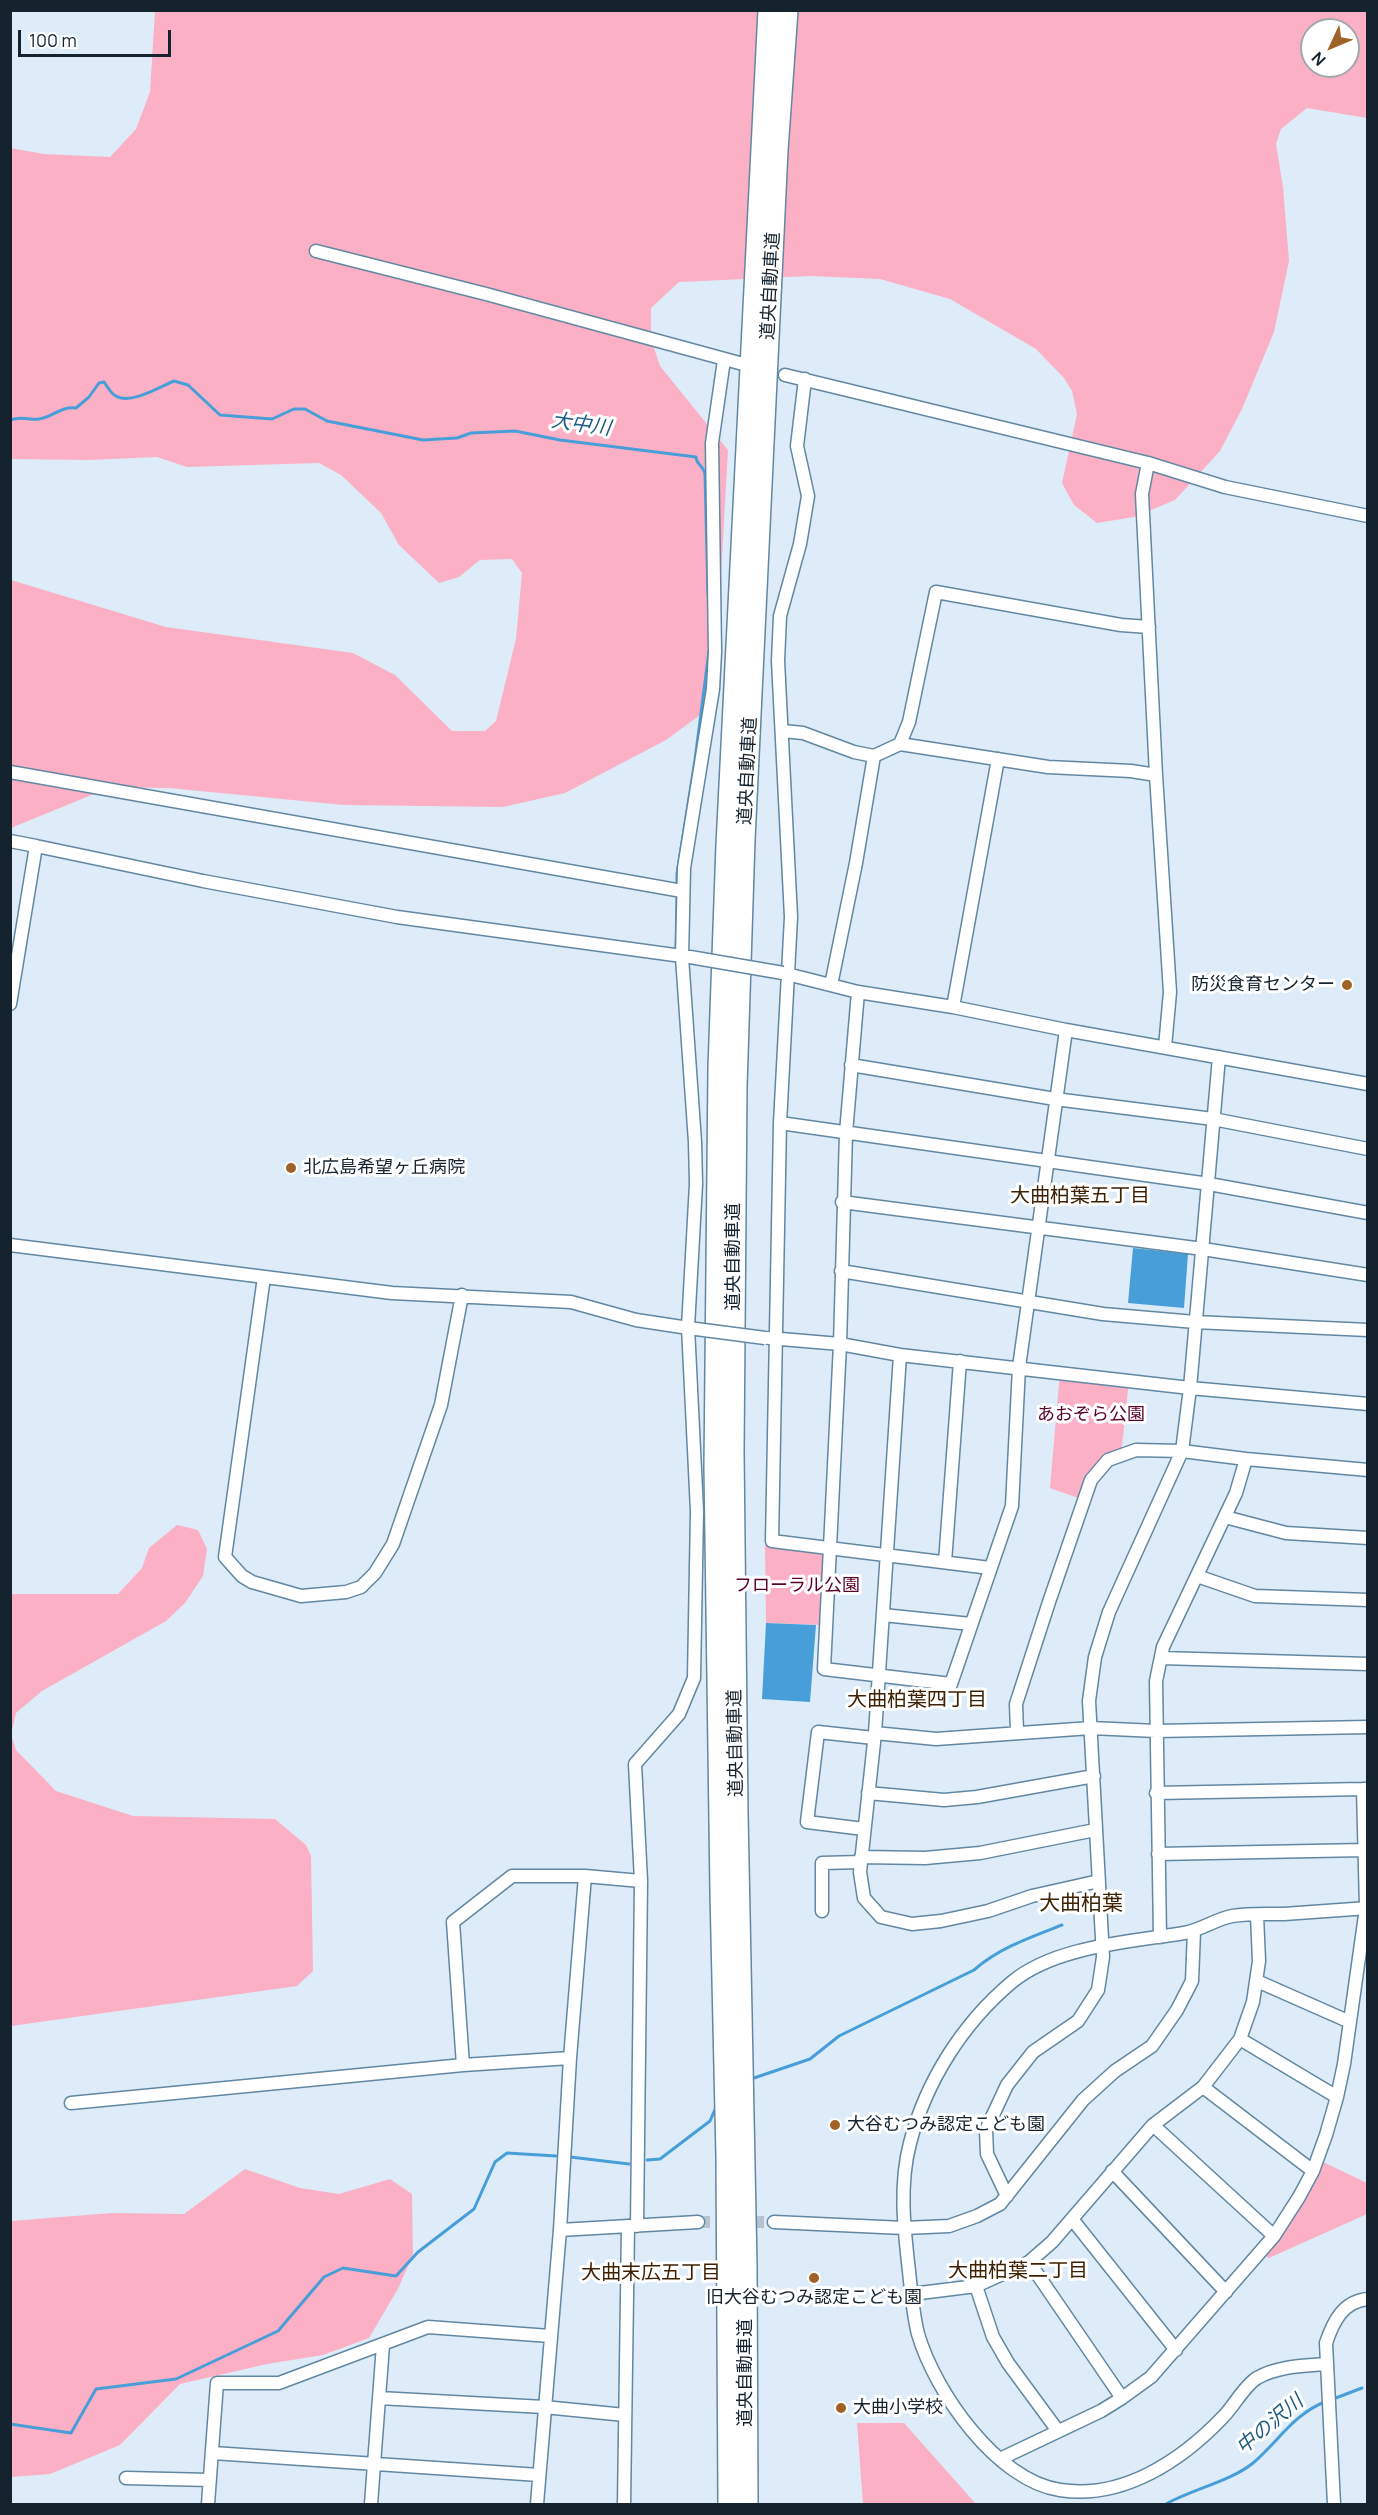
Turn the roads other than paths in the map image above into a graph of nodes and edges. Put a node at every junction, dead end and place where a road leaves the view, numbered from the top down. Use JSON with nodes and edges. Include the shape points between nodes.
{"nodes":[{"id":1,"x":769,"y":10,"type":"edge"},
{"id":2,"x":787,"y":10,"type":"edge"},
{"id":3,"x":316,"y":251,"type":"dead end"},
{"id":4,"x":724,"y":360,"type":"junction"},
{"id":5,"x":743,"y":364,"type":"dead end"},
{"id":6,"x":785,"y":375,"type":"dead end"},
{"id":7,"x":804,"y":379,"type":"junction"},
{"id":8,"x":1148,"y":463,"type":"junction"},
{"id":9,"x":1368,"y":516,"type":"edge"},
{"id":10,"x":1149,"y":627,"type":"junction"},
{"id":11,"x":783,"y":731,"type":"junction"},
{"id":12,"x":900,"y":744,"type":"junction"},
{"id":13,"x":874,"y":756,"type":"junction"},
{"id":14,"x":998,"y":759,"type":"junction"},
{"id":15,"x":10,"y":772,"type":"edge"},
{"id":16,"x":1156,"y":775,"type":"junction"},
{"id":17,"x":10,"y":842,"type":"edge"},
{"id":18,"x":36,"y":846,"type":"junction"},
{"id":19,"x":682,"y":891,"type":"junction"},
{"id":20,"x":686,"y":957,"type":"junction"},
{"id":21,"x":786,"y":974,"type":"junction"},
{"id":22,"x":831,"y":985,"type":"junction"},
{"id":23,"x":858,"y":992,"type":"junction"},
{"id":24,"x":10,"y":1004,"type":"edge"},
{"id":25,"x":952,"y":1007,"type":"junction"},
{"id":26,"x":1066,"y":1030,"type":"junction"},
{"id":27,"x":1166,"y":1047,"type":"junction"},
{"id":28,"x":1219,"y":1057,"type":"junction"},
{"id":29,"x":851,"y":1065,"type":"junction"},
{"id":30,"x":1368,"y":1084,"type":"edge"},
{"id":31,"x":1055,"y":1099,"type":"junction"},
{"id":32,"x":1213,"y":1119,"type":"junction"},
{"id":33,"x":780,"y":1124,"type":"junction"},
{"id":34,"x":846,"y":1132,"type":"junction"},
{"id":35,"x":1368,"y":1149,"type":"edge"},
{"id":36,"x":1046,"y":1163,"type":"junction"},
{"id":37,"x":1209,"y":1184,"type":"junction"},
{"id":38,"x":842,"y":1202,"type":"junction"},
{"id":39,"x":1368,"y":1213,"type":"edge"},
{"id":40,"x":1037,"y":1227,"type":"junction"},
{"id":41,"x":10,"y":1245,"type":"edge"},
{"id":42,"x":1203,"y":1248,"type":"junction"},
{"id":43,"x":841,"y":1271,"type":"junction"},
{"id":44,"x":1368,"y":1275,"type":"edge"},
{"id":45,"x":264,"y":1277,"type":"junction"},
{"id":46,"x":462,"y":1295,"type":"junction"},
{"id":47,"x":1027,"y":1302,"type":"junction"},
{"id":48,"x":1195,"y":1322,"type":"junction"},
{"id":49,"x":692,"y":1328,"type":"junction"},
{"id":50,"x":1368,"y":1330,"type":"edge"},
{"id":51,"x":771,"y":1338,"type":"junction"},
{"id":52,"x":840,"y":1344,"type":"junction"},
{"id":53,"x":900,"y":1355,"type":"junction"},
{"id":54,"x":960,"y":1361,"type":"junction"},
{"id":55,"x":1019,"y":1367,"type":"junction"},
{"id":56,"x":1190,"y":1388,"type":"junction"},
{"id":57,"x":1368,"y":1404,"type":"edge"},
{"id":58,"x":1182,"y":1451,"type":"junction"},
{"id":59,"x":1246,"y":1459,"type":"junction"},
{"id":60,"x":1368,"y":1470,"type":"edge"},
{"id":61,"x":1225,"y":1517,"type":"junction"},
{"id":62,"x":1368,"y":1538,"type":"edge"},
{"id":63,"x":830,"y":1549,"type":"junction"},
{"id":64,"x":887,"y":1555,"type":"junction"},
{"id":65,"x":945,"y":1562,"type":"junction"},
{"id":66,"x":990,"y":1568,"type":"junction"},
{"id":67,"x":1197,"y":1576,"type":"junction"},
{"id":68,"x":1368,"y":1600,"type":"edge"},
{"id":69,"x":883,"y":1615,"type":"junction"},
{"id":70,"x":971,"y":1624,"type":"junction"},
{"id":71,"x":1161,"y":1658,"type":"junction"},
{"id":72,"x":1368,"y":1664,"type":"edge"},
{"id":73,"x":879,"y":1676,"type":"junction"},
{"id":74,"x":1368,"y":1726,"type":"edge"},
{"id":75,"x":1091,"y":1728,"type":"junction"},
{"id":76,"x":1156,"y":1731,"type":"junction"},
{"id":77,"x":1017,"y":1732,"type":"junction"},
{"id":78,"x":875,"y":1736,"type":"junction"},
{"id":79,"x":1094,"y":1776,"type":"junction"},
{"id":80,"x":1365,"y":1789,"type":"edge"},
{"id":81,"x":868,"y":1793,"type":"junction"},
{"id":82,"x":1156,"y":1793,"type":"junction"},
{"id":83,"x":864,"y":1829,"type":"junction"},
{"id":84,"x":1095,"y":1830,"type":"junction"},
{"id":85,"x":1364,"y":1850,"type":"junction"},
{"id":86,"x":1158,"y":1854,"type":"junction"},
{"id":87,"x":861,"y":1859,"type":"junction"},
{"id":88,"x":585,"y":1876,"type":"junction"},
{"id":89,"x":641,"y":1881,"type":"junction"},
{"id":90,"x":1099,"y":1881,"type":"junction"},
{"id":91,"x":1367,"y":1908,"type":"edge"},
{"id":92,"x":822,"y":1911,"type":"dead end"},
{"id":93,"x":1257,"y":1915,"type":"junction"},
{"id":94,"x":1194,"y":1931,"type":"junction"},
{"id":95,"x":1160,"y":1937,"type":"junction"},
{"id":96,"x":1102,"y":1945,"type":"junction"},
{"id":97,"x":1257,"y":1981,"type":"junction"},
{"id":98,"x":1350,"y":2022,"type":"junction"},
{"id":99,"x":1240,"y":2039,"type":"junction"},
{"id":100,"x":570,"y":2058,"type":"junction"},
{"id":101,"x":463,"y":2065,"type":"junction"},
{"id":102,"x":1203,"y":2087,"type":"junction"},
{"id":103,"x":1337,"y":2097,"type":"junction"},
{"id":104,"x":71,"y":2103,"type":"dead end"},
{"id":105,"x":1153,"y":2125,"type":"junction"},
{"id":106,"x":1112,"y":2171,"type":"junction"},
{"id":107,"x":1313,"y":2171,"type":"junction"},
{"id":108,"x":1007,"y":2196,"type":"junction"},
{"id":109,"x":1072,"y":2219,"type":"junction"},
{"id":110,"x":698,"y":2222,"type":"tunnel mouth"},
{"id":111,"x":774,"y":2222,"type":"tunnel mouth"},
{"id":112,"x":633,"y":2226,"type":"junction"},
{"id":113,"x":904,"y":2228,"type":"junction"},
{"id":114,"x":560,"y":2230,"type":"junction"},
{"id":115,"x":1274,"y":2236,"type":"junction"},
{"id":116,"x":1029,"y":2262,"type":"junction"},
{"id":117,"x":976,"y":2286,"type":"junction"},
{"id":118,"x":1226,"y":2292,"type":"junction"},
{"id":119,"x":912,"y":2294,"type":"junction"},
{"id":120,"x":1368,"y":2299,"type":"edge"},
{"id":121,"x":550,"y":2336,"type":"junction"},
{"id":122,"x":383,"y":2345,"type":"junction"},
{"id":123,"x":1176,"y":2350,"type":"junction"},
{"id":124,"x":1326,"y":2364,"type":"junction"},
{"id":125,"x":379,"y":2398,"type":"junction"},
{"id":126,"x":1122,"y":2398,"type":"junction"},
{"id":127,"x":544,"y":2407,"type":"junction"},
{"id":128,"x":625,"y":2415,"type":"junction"},
{"id":129,"x":1058,"y":2431,"type":"junction"},
{"id":130,"x":213,"y":2454,"type":"junction"},
{"id":131,"x":1000,"y":2459,"type":"junction"},
{"id":132,"x":374,"y":2464,"type":"junction"},
{"id":133,"x":539,"y":2475,"type":"junction"},
{"id":134,"x":126,"y":2478,"type":"dead end"},
{"id":135,"x":210,"y":2480,"type":"junction"},
{"id":136,"x":208,"y":2505,"type":"edge"},
{"id":137,"x":371,"y":2505,"type":"edge"},
{"id":138,"x":537,"y":2505,"type":"edge"},
{"id":139,"x":624,"y":2505,"type":"edge"},
{"id":140,"x":729,"y":2505,"type":"edge"},
{"id":141,"x":747,"y":2505,"type":"edge"},
{"id":142,"x":1334,"y":2505,"type":"edge"}],
"edges":[{"from":1,"to":140,"type":"highway","name":"道央自動車道","via":[[720,1047],[715,1467]]},
{"from":2,"to":141,"type":"highway","name":"道央自動車道","via":[[744,840],[736,1086],[733,1452]]},
{"from":3,"to":4,"type":"street"},
{"from":4,"to":5,"type":"street"},
{"from":4,"to":19,"type":"street","via":[[712,443],[713,689]]},
{"from":6,"to":7,"type":"street"},
{"from":7,"to":8,"type":"street"},
{"from":7,"to":11,"type":"street","via":[[797,446],[808,496],[800,544],[780,616],[778,661]]},
{"from":8,"to":9,"type":"street","via":[[1225,487]]},
{"from":8,"to":10,"type":"street","via":[[1142,494]]},
{"from":10,"to":12,"type":"street","via":[[936,591],[909,722]]},
{"from":10,"to":16,"type":"street"},
{"from":11,"to":13,"type":"street","via":[[803,733]]},
{"from":11,"to":21,"type":"street","via":[[791,916]]},
{"from":12,"to":13,"type":"street"},
{"from":12,"to":14,"type":"street"},
{"from":13,"to":22,"type":"street"},
{"from":14,"to":16,"type":"street"},
{"from":14,"to":25,"type":"street"},
{"from":15,"to":19,"type":"street"},
{"from":16,"to":27,"type":"street","via":[[1170,992]]},
{"from":17,"to":18,"type":"street"},
{"from":18,"to":20,"type":"street","via":[[397,917]]},
{"from":18,"to":24,"type":"street"},
{"from":19,"to":20,"type":"street"},
{"from":20,"to":21,"type":"street","bridge":true},
{"from":20,"to":49,"type":"street","via":[[696,1185]]},
{"from":21,"to":22,"type":"street"},
{"from":21,"to":33,"type":"street"},
{"from":22,"to":23,"type":"street"},
{"from":23,"to":25,"type":"street"},
{"from":23,"to":29,"type":"street"},
{"from":25,"to":26,"type":"street"},
{"from":26,"to":27,"type":"street"},
{"from":26,"to":31,"type":"street"},
{"from":27,"to":28,"type":"street"},
{"from":28,"to":30,"type":"street"},
{"from":28,"to":32,"type":"street"},
{"from":29,"to":31,"type":"street"},
{"from":29,"to":34,"type":"street"},
{"from":31,"to":32,"type":"street"},
{"from":31,"to":36,"type":"street"},
{"from":32,"to":35,"type":"street"},
{"from":32,"to":37,"type":"street"},
{"from":33,"to":34,"type":"street"},
{"from":33,"to":51,"type":"street"},
{"from":34,"to":36,"type":"street"},
{"from":34,"to":38,"type":"street"},
{"from":36,"to":37,"type":"street"},
{"from":36,"to":40,"type":"street"},
{"from":37,"to":39,"type":"street"},
{"from":37,"to":42,"type":"street"},
{"from":38,"to":40,"type":"street"},
{"from":38,"to":43,"type":"street"},
{"from":40,"to":42,"type":"street"},
{"from":40,"to":47,"type":"street"},
{"from":41,"to":45,"type":"street"},
{"from":42,"to":44,"type":"street"},
{"from":42,"to":48,"type":"street"},
{"from":43,"to":47,"type":"street"},
{"from":43,"to":52,"type":"street"},
{"from":45,"to":46,"type":"street","via":[[392,1293]]},
{"from":45,"to":46,"type":"street","via":[[225,1557],[252,1582],[301,1596],[361,1587],[393,1544],[441,1405]]},
{"from":46,"to":49,"type":"street","via":[[571,1302],[636,1320]]},
{"from":47,"to":48,"type":"street"},
{"from":47,"to":55,"type":"street"},
{"from":48,"to":50,"type":"street"},
{"from":48,"to":56,"type":"street"},
{"from":49,"to":51,"type":"street","bridge":true},
{"from":49,"to":89,"type":"street","via":[[697,1511],[694,1678],[679,1714],[635,1764]]},
{"from":51,"to":52,"type":"street"},
{"from":51,"to":63,"type":"street","via":[[772,1541]]},
{"from":52,"to":53,"type":"street"},
{"from":52,"to":63,"type":"street"},
{"from":53,"to":54,"type":"street"},
{"from":53,"to":64,"type":"street"},
{"from":54,"to":55,"type":"street"},
{"from":54,"to":65,"type":"street"},
{"from":55,"to":56,"type":"street"},
{"from":55,"to":66,"type":"street","via":[[1012,1506]]},
{"from":56,"to":57,"type":"street"},
{"from":56,"to":58,"type":"street"},
{"from":58,"to":59,"type":"street"},
{"from":58,"to":75,"type":"street","via":[[1109,1612],[1095,1657],[1089,1701]]},
{"from":58,"to":77,"type":"street","via":[[1136,1450],[1108,1460],[1091,1480],[1016,1704]]},
{"from":59,"to":60,"type":"street"},
{"from":59,"to":61,"type":"street"},
{"from":61,"to":62,"type":"street","via":[[1286,1533]]},
{"from":61,"to":67,"type":"street"},
{"from":63,"to":64,"type":"street"},
{"from":63,"to":73,"type":"street","via":[[824,1669]]},
{"from":64,"to":65,"type":"street"},
{"from":64,"to":69,"type":"street"},
{"from":65,"to":66,"type":"street"},
{"from":66,"to":70,"type":"street"},
{"from":67,"to":68,"type":"street","via":[[1255,1596]]},
{"from":67,"to":71,"type":"street"},
{"from":69,"to":70,"type":"street"},
{"from":69,"to":73,"type":"street"},
{"from":70,"to":73,"type":"street","via":[[951,1684]]},
{"from":71,"to":72,"type":"street"},
{"from":71,"to":76,"type":"street","via":[[1156,1681]]},
{"from":73,"to":78,"type":"street"},
{"from":74,"to":76,"type":"street"},
{"from":75,"to":76,"type":"street"},
{"from":75,"to":77,"type":"street"},
{"from":75,"to":79,"type":"street"},
{"from":76,"to":82,"type":"street"},
{"from":77,"to":78,"type":"street","via":[[936,1739]]},
{"from":78,"to":81,"type":"street"},
{"from":78,"to":83,"type":"street","via":[[818,1732],[807,1822]]},
{"from":79,"to":81,"type":"street","via":[[944,1800]]},
{"from":79,"to":84,"type":"street"},
{"from":80,"to":82,"type":"street"},
{"from":80,"to":85,"type":"street"},
{"from":81,"to":83,"type":"street"},
{"from":82,"to":86,"type":"street"},
{"from":83,"to":87,"type":"street"},
{"from":84,"to":87,"type":"street","via":[[980,1853]]},
{"from":84,"to":90,"type":"street"},
{"from":85,"to":86,"type":"street"},
{"from":85,"to":91,"type":"street"},
{"from":86,"to":95,"type":"street"},
{"from":87,"to":90,"type":"street","via":[[864,1898],[882,1917],[912,1924],[988,1911],[1032,1896]]},
{"from":87,"to":92,"type":"street","via":[[822,1863]]},
{"from":88,"to":89,"type":"street"},
{"from":88,"to":100,"type":"street"},
{"from":88,"to":101,"type":"street","via":[[512,1876],[453,1922]]},
{"from":89,"to":112,"type":"street"},
{"from":90,"to":96,"type":"street"},
{"from":91,"to":93,"type":"street"},
{"from":91,"to":98,"type":"street"},
{"from":93,"to":94,"type":"street","via":[[1231,1916]]},
{"from":93,"to":97,"type":"street"},
{"from":94,"to":95,"type":"street"},
{"from":94,"to":108,"type":"street","via":[[1191,1982],[1152,2046],[1115,2071],[1083,2100]]},
{"from":95,"to":96,"type":"street"},
{"from":96,"to":108,"type":"street","via":[[1098,1990],[1078,2021],[1033,2052],[1007,2085],[987,2130],[987,2154]]},
{"from":96,"to":113,"type":"street","via":[[1052,1960],[1014,1981],[950,2051],[925,2098],[910,2144],[902,2192]]},
{"from":97,"to":98,"type":"street"},
{"from":97,"to":99,"type":"street"},
{"from":98,"to":103,"type":"street"},
{"from":99,"to":102,"type":"street"},
{"from":99,"to":103,"type":"street"},
{"from":100,"to":101,"type":"street"},
{"from":100,"to":114,"type":"street"},
{"from":101,"to":104,"type":"street"},
{"from":102,"to":105,"type":"street"},
{"from":102,"to":107,"type":"street"},
{"from":103,"to":107,"type":"street"},
{"from":105,"to":106,"type":"street"},
{"from":105,"to":115,"type":"street"},
{"from":106,"to":109,"type":"street"},
{"from":106,"to":118,"type":"street"},
{"from":107,"to":115,"type":"street"},
{"from":108,"to":113,"type":"street","via":[[977,2216],[949,2226]]},
{"from":109,"to":116,"type":"street"},
{"from":109,"to":123,"type":"street"},
{"from":110,"to":112,"type":"street"},
{"from":111,"to":113,"type":"street"},
{"from":112,"to":114,"type":"street"},
{"from":112,"to":128,"type":"street"},
{"from":113,"to":119,"type":"street"},
{"from":114,"to":121,"type":"street"},
{"from":115,"to":118,"type":"street"},
{"from":116,"to":117,"type":"street"},
{"from":116,"to":126,"type":"street"},
{"from":117,"to":119,"type":"street"},
{"from":117,"to":129,"type":"street","via":[[993,2337]]},
{"from":118,"to":123,"type":"street"},
{"from":119,"to":131,"type":"street","via":[[918,2335],[945,2394],[967,2426]]},
{"from":120,"to":124,"type":"street","via":[[1355,2300],[1334,2320],[1326,2343]]},
{"from":121,"to":122,"type":"street","via":[[428,2327]]},
{"from":121,"to":127,"type":"street"},
{"from":122,"to":125,"type":"street"},
{"from":122,"to":130,"type":"street","via":[[279,2383],[217,2382]]},
{"from":123,"to":126,"type":"street","via":[[1151,2377]]},
{"from":124,"to":131,"type":"street","via":[[1291,2366],[1256,2379],[1205,2436],[1129,2484],[1095,2492],[1059,2490],[1030,2482]]},
{"from":124,"to":142,"type":"street"},
{"from":125,"to":127,"type":"street"},
{"from":125,"to":132,"type":"street"},
{"from":126,"to":129,"type":"street"},
{"from":127,"to":128,"type":"street"},
{"from":127,"to":133,"type":"street"},
{"from":128,"to":139,"type":"street"},
{"from":129,"to":131,"type":"street"},
{"from":130,"to":132,"type":"street"},
{"from":130,"to":135,"type":"street"},
{"from":132,"to":133,"type":"street"},
{"from":132,"to":137,"type":"street"},
{"from":133,"to":138,"type":"street"},
{"from":134,"to":135,"type":"street"},
{"from":135,"to":136,"type":"street"}]}
